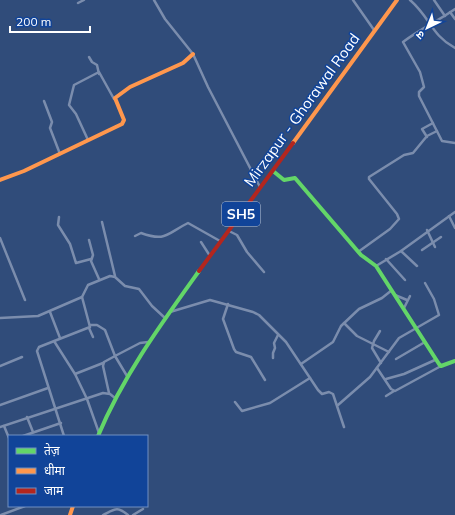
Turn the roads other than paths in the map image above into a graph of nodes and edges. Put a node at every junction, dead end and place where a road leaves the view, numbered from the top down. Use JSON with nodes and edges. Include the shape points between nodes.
{"nodes":[{"id":1,"x":84,"y":0,"type":"edge"},
{"id":2,"x":154,"y":0,"type":"edge"},
{"id":3,"x":353,"y":0,"type":"edge"},
{"id":4,"x":397,"y":0,"type":"edge"},
{"id":5,"x":410,"y":0,"type":"edge"},
{"id":6,"x":434,"y":0,"type":"edge"},
{"id":7,"x":78,"y":3,"type":"dead end"},
{"id":8,"x":455,"y":9,"type":"edge"},
{"id":9,"x":450,"y":12,"type":"junction"},
{"id":10,"x":445,"y":16,"type":"junction"},
{"id":11,"x":455,"y":19,"type":"edge"},
{"id":12,"x":431,"y":25,"type":"junction"},
{"id":13,"x":374,"y":30,"type":"junction"},
{"id":14,"x":455,"y":48,"type":"edge"},
{"id":15,"x":193,"y":54,"type":"junction"},
{"id":16,"x":89,"y":56,"type":"dead end"},
{"id":17,"x":99,"y":74,"type":"junction"},
{"id":18,"x":114,"y":99,"type":"junction"},
{"id":19,"x":44,"y":101,"type":"dead end"},
{"id":20,"x":433,"y":123,"type":"junction"},
{"id":21,"x":437,"y":131,"type":"junction"},
{"id":22,"x":427,"y":137,"type":"junction"},
{"id":23,"x":88,"y":140,"type":"junction"},
{"id":24,"x":455,"y":143,"type":"edge"},
{"id":25,"x":60,"y":154,"type":"junction"},
{"id":26,"x":273,"y":171,"type":"junction"},
{"id":27,"x":0,"y":180,"type":"edge"},
{"id":28,"x":261,"y":187,"type":"junction"},
{"id":29,"x":455,"y":212,"type":"edge"},
{"id":30,"x":449,"y":216,"type":"junction"},
{"id":31,"x":59,"y":217,"type":"dead end"},
{"id":32,"x":102,"y":222,"type":"dead end"},
{"id":33,"x":455,"y":228,"type":"edge"},
{"id":34,"x":427,"y":230,"type":"junction"},
{"id":35,"x":228,"y":231,"type":"junction"},
{"id":36,"x":135,"y":236,"type":"dead end"},
{"id":37,"x":441,"y":237,"type":"dead end"},
{"id":38,"x":0,"y":238,"type":"edge"},
{"id":39,"x":89,"y":240,"type":"dead end"},
{"id":40,"x":201,"y":242,"type":"dead end"},
{"id":41,"x":220,"y":242,"type":"junction"},
{"id":42,"x":433,"y":242,"type":"junction"},
{"id":43,"x":435,"y":248,"type":"dead end"},
{"id":44,"x":422,"y":250,"type":"dead end"},
{"id":45,"x":401,"y":251,"type":"junction"},
{"id":46,"x":358,"y":252,"type":"junction"},
{"id":47,"x":210,"y":256,"type":"junction"},
{"id":48,"x":91,"y":259,"type":"junction"},
{"id":49,"x":386,"y":259,"type":"junction"},
{"id":50,"x":376,"y":266,"type":"junction"},
{"id":51,"x":417,"y":266,"type":"dead end"},
{"id":52,"x":264,"y":272,"type":"dead end"},
{"id":53,"x":115,"y":277,"type":"junction"},
{"id":54,"x":99,"y":279,"type":"junction"},
{"id":55,"x":405,"y":280,"type":"dead end"},
{"id":56,"x":425,"y":283,"type":"dead end"},
{"id":57,"x":392,"y":290,"type":"junction"},
{"id":58,"x":395,"y":294,"type":"junction"},
{"id":59,"x":410,"y":296,"type":"dead end"},
{"id":60,"x":82,"y":297,"type":"junction"},
{"id":61,"x":25,"y":300,"type":"dead end"},
{"id":62,"x":407,"y":300,"type":"junction"},
{"id":63,"x":228,"y":304,"type":"junction"},
{"id":64,"x":404,"y":308,"type":"junction"},
{"id":65,"x":50,"y":312,"type":"junction"},
{"id":66,"x":170,"y":312,"type":"junction"},
{"id":67,"x":0,"y":318,"type":"edge"},
{"id":68,"x":165,"y":318,"type":"junction"},
{"id":69,"x":344,"y":323,"type":"junction"},
{"id":70,"x":90,"y":326,"type":"junction"},
{"id":71,"x":416,"y":327,"type":"junction"},
{"id":72,"x":380,"y":331,"type":"dead end"},
{"id":73,"x":278,"y":335,"type":"junction"},
{"id":74,"x":93,"y":336,"type":"dead end"},
{"id":75,"x":60,"y":338,"type":"junction"},
{"id":76,"x":54,"y":341,"type":"junction"},
{"id":77,"x":148,"y":342,"type":"junction"},
{"id":78,"x":425,"y":342,"type":"junction"},
{"id":79,"x":373,"y":345,"type":"junction"},
{"id":80,"x":389,"y":352,"type":"junction"},
{"id":81,"x":115,"y":356,"type":"junction"},
{"id":82,"x":22,"y":357,"type":"dead end"},
{"id":83,"x":274,"y":358,"type":"dead end"},
{"id":84,"x":396,"y":359,"type":"dead end"},
{"id":85,"x":435,"y":360,"type":"junction"},
{"id":86,"x":455,"y":361,"type":"edge"},
{"id":87,"x":103,"y":363,"type":"junction"},
{"id":88,"x":381,"y":363,"type":"junction"},
{"id":89,"x":301,"y":364,"type":"junction"},
{"id":90,"x":0,"y":366,"type":"edge"},
{"id":91,"x":441,"y":366,"type":"junction"},
{"id":92,"x":378,"y":368,"type":"junction"},
{"id":93,"x":75,"y":374,"type":"junction"},
{"id":94,"x":128,"y":377,"type":"junction"},
{"id":95,"x":310,"y":378,"type":"junction"},
{"id":96,"x":386,"y":379,"type":"junction"},
{"id":97,"x":265,"y":380,"type":"dead end"},
{"id":98,"x":48,"y":388,"type":"junction"},
{"id":99,"x":395,"y":391,"type":"junction"},
{"id":100,"x":110,"y":394,"type":"junction"},
{"id":101,"x":386,"y":396,"type":"dead end"},
{"id":102,"x":115,"y":398,"type":"junction"},
{"id":103,"x":87,"y":399,"type":"junction"},
{"id":104,"x":235,"y":402,"type":"dead end"},
{"id":105,"x":0,"y":405,"type":"edge"},
{"id":106,"x":338,"y":405,"type":"junction"},
{"id":107,"x":55,"y":409,"type":"junction"},
{"id":108,"x":28,"y":417,"type":"junction"},
{"id":109,"x":60,"y":424,"type":"junction"},
{"id":110,"x":2,"y":426,"type":"edge"},
{"id":111,"x":344,"y":427,"type":"dead end"},
{"id":112,"x":33,"y":432,"type":"junction"},
{"id":113,"x":26,"y":435,"type":"edge"},
{"id":114,"x":64,"y":435,"type":"edge"},
{"id":115,"x":98,"y":435,"type":"edge"},
{"id":116,"x":8,"y":436,"type":"edge"},
{"id":117,"x":21,"y":507,"type":"edge"},
{"id":118,"x":123,"y":507,"type":"edge"},
{"id":119,"x":120,"y":509,"type":"junction"},
{"id":120,"x":143,"y":509,"type":"dead end"},
{"id":121,"x":1,"y":515,"type":"edge"},
{"id":122,"x":103,"y":515,"type":"edge"},
{"id":123,"x":128,"y":515,"type":"edge"},
{"id":124,"x":133,"y":515,"type":"edge"}],
"edges":[{"from":1,"to":7,"type":"street"},
{"from":2,"to":15,"type":"street","via":[[165,19]]},
{"from":3,"to":13,"type":"street"},
{"from":4,"to":13,"type":"main road","name":"Mirzapur - Ghorawal Road","number":"SH5"},
{"from":5,"to":12,"type":"street","via":[[423,12]]},
{"from":6,"to":10,"type":"street"},
{"from":8,"to":9,"type":"street"},
{"from":9,"to":10,"type":"street"},
{"from":9,"to":11,"type":"street"},
{"from":10,"to":12,"type":"street"},
{"from":12,"to":14,"type":"street","via":[[439,37]]},
{"from":12,"to":20,"type":"street","via":[[416,32],[404,42],[422,78],[424,86],[419,96]]},
{"from":13,"to":26,"type":"main road","name":"Mirzapur - Ghorawal Road","number":"SH5"},
{"from":15,"to":18,"type":"main road","via":[[187,60],[135,85]]},
{"from":15,"to":28,"type":"street"},
{"from":16,"to":17,"type":"street","via":[[97,65]]},
{"from":17,"to":18,"type":"street"},
{"from":17,"to":23,"type":"street","via":[[96,73],[74,85],[69,103]]},
{"from":18,"to":23,"type":"main road","via":[[123,123]]},
{"from":19,"to":25,"type":"street","via":[[52,122],[50,128]]},
{"from":20,"to":21,"type":"street"},
{"from":20,"to":22,"type":"street","via":[[422,129]]},
{"from":21,"to":22,"type":"street"},
{"from":21,"to":24,"type":"street","via":[[443,141]]},
{"from":22,"to":46,"type":"street","via":[[415,151],[404,155],[369,178],[399,219],[390,229]]},
{"from":23,"to":25,"type":"main road"},
{"from":25,"to":27,"type":"main road"},
{"from":26,"to":28,"type":"main road","name":"Mirzapur - Ghorawal Road","number":"SH5"},
{"from":26,"to":46,"type":"main road","via":[[284,180],[295,178]]},
{"from":28,"to":35,"type":"main road","name":"Mirzapur - Ghorawal Road","number":"SH5"},
{"from":29,"to":30,"type":"street"},
{"from":30,"to":33,"type":"street"},
{"from":30,"to":34,"type":"street"},
{"from":31,"to":48,"type":"street","via":[[58,225],[70,244],[76,263]]},
{"from":32,"to":53,"type":"street"},
{"from":34,"to":42,"type":"street"},
{"from":34,"to":45,"type":"street"},
{"from":35,"to":41,"type":"main road","name":"Mirzapur - Ghorawal Road","number":"SH5"},
{"from":35,"to":52,"type":"street","via":[[237,236]]},
{"from":36,"to":41,"type":"street","via":[[141,233],[161,237],[188,223]]},
{"from":37,"to":42,"type":"street"},
{"from":38,"to":61,"type":"street"},
{"from":39,"to":48,"type":"street","via":[[93,255]]},
{"from":40,"to":47,"type":"street"},
{"from":41,"to":47,"type":"main road","name":"Mirzapur - Ghorawal Road","number":"SH5"},
{"from":42,"to":43,"type":"street"},
{"from":42,"to":44,"type":"street"},
{"from":45,"to":49,"type":"street"},
{"from":45,"to":51,"type":"street"},
{"from":46,"to":50,"type":"main road"},
{"from":47,"to":66,"type":"main road","name":"Mirzapur - Ghorawal Road","number":"SH5"},
{"from":48,"to":54,"type":"street"},
{"from":49,"to":50,"type":"street"},
{"from":49,"to":55,"type":"street"},
{"from":50,"to":57,"type":"main road"},
{"from":53,"to":54,"type":"street"},
{"from":53,"to":68,"type":"street","via":[[125,286],[139,289]]},
{"from":54,"to":60,"type":"street","via":[[87,286]]},
{"from":56,"to":71,"type":"street","via":[[440,314]]},
{"from":57,"to":58,"type":"main road"},
{"from":57,"to":69,"type":"street","via":[[359,309]]},
{"from":58,"to":62,"type":"street"},
{"from":58,"to":64,"type":"main road"},
{"from":59,"to":62,"type":"street"},
{"from":60,"to":65,"type":"street"},
{"from":60,"to":70,"type":"street"},
{"from":62,"to":64,"type":"street"},
{"from":63,"to":66,"type":"street","via":[[210,300]]},
{"from":63,"to":73,"type":"street","via":[[259,316]]},
{"from":63,"to":97,"type":"street","via":[[223,319],[234,349],[251,358]]},
{"from":64,"to":71,"type":"main road"},
{"from":65,"to":67,"type":"street","via":[[38,316]]},
{"from":65,"to":75,"type":"street"},
{"from":66,"to":68,"type":"main road","name":"Mirzapur - Ghorawal Road","number":"SH5"},
{"from":68,"to":77,"type":"main road","name":"Mirzapur - Ghorawal Road","number":"SH5"},
{"from":69,"to":79,"type":"street"},
{"from":69,"to":89,"type":"street","via":[[333,342]]},
{"from":70,"to":74,"type":"street"},
{"from":70,"to":75,"type":"street"},
{"from":70,"to":81,"type":"street","via":[[97,325],[105,330]]},
{"from":71,"to":78,"type":"main road"},
{"from":71,"to":80,"type":"street","via":[[399,338]]},
{"from":72,"to":79,"type":"street"},
{"from":73,"to":83,"type":"street","via":[[274,343]]},
{"from":73,"to":89,"type":"street"},
{"from":75,"to":76,"type":"street"},
{"from":76,"to":93,"type":"street"},
{"from":76,"to":98,"type":"street","via":[[39,347],[37,351]]},
{"from":77,"to":81,"type":"street","via":[[140,343]]},
{"from":77,"to":94,"type":"main road","name":"Mirzapur - Ghorawal Road","number":"SH5"},
{"from":78,"to":84,"type":"street"},
{"from":78,"to":85,"type":"main road"},
{"from":79,"to":80,"type":"street"},
{"from":79,"to":88,"type":"street","via":[[373,352]]},
{"from":80,"to":88,"type":"street"},
{"from":81,"to":87,"type":"street"},
{"from":81,"to":94,"type":"street"},
{"from":82,"to":90,"type":"street"},
{"from":85,"to":91,"type":"main road"},
{"from":85,"to":96,"type":"street"},
{"from":86,"to":91,"type":"main road"},
{"from":87,"to":93,"type":"street"},
{"from":87,"to":100,"type":"street"},
{"from":88,"to":92,"type":"street"},
{"from":89,"to":95,"type":"street"},
{"from":91,"to":99,"type":"street"},
{"from":92,"to":96,"type":"street"},
{"from":92,"to":106,"type":"street"},
{"from":93,"to":103,"type":"street"},
{"from":94,"to":102,"type":"main road","name":"Mirzapur - Ghorawal Road","number":"SH5"},
{"from":95,"to":104,"type":"street","via":[[263,407],[242,411]]},
{"from":95,"to":106,"type":"street","via":[[322,394],[331,392]]},
{"from":96,"to":99,"type":"street"},
{"from":98,"to":105,"type":"street"},
{"from":98,"to":107,"type":"street"},
{"from":99,"to":101,"type":"street"},
{"from":100,"to":102,"type":"street"},
{"from":100,"to":103,"type":"street","via":[[103,393]]},
{"from":102,"to":115,"type":"main road","name":"Mirzapur - Ghorawal Road","number":"SH5"},
{"from":103,"to":107,"type":"street"},
{"from":103,"to":115,"type":"street"},
{"from":106,"to":111,"type":"street"},
{"from":107,"to":108,"type":"street"},
{"from":107,"to":109,"type":"street"},
{"from":108,"to":110,"type":"street"},
{"from":108,"to":112,"type":"street"},
{"from":109,"to":112,"type":"street"},
{"from":109,"to":114,"type":"street"},
{"from":110,"to":116,"type":"street"},
{"from":112,"to":113,"type":"street"},
{"from":117,"to":121,"type":"street"},
{"from":118,"to":119,"type":"street"},
{"from":119,"to":122,"type":"street"},
{"from":119,"to":123,"type":"street"},
{"from":120,"to":124,"type":"street"}]}
